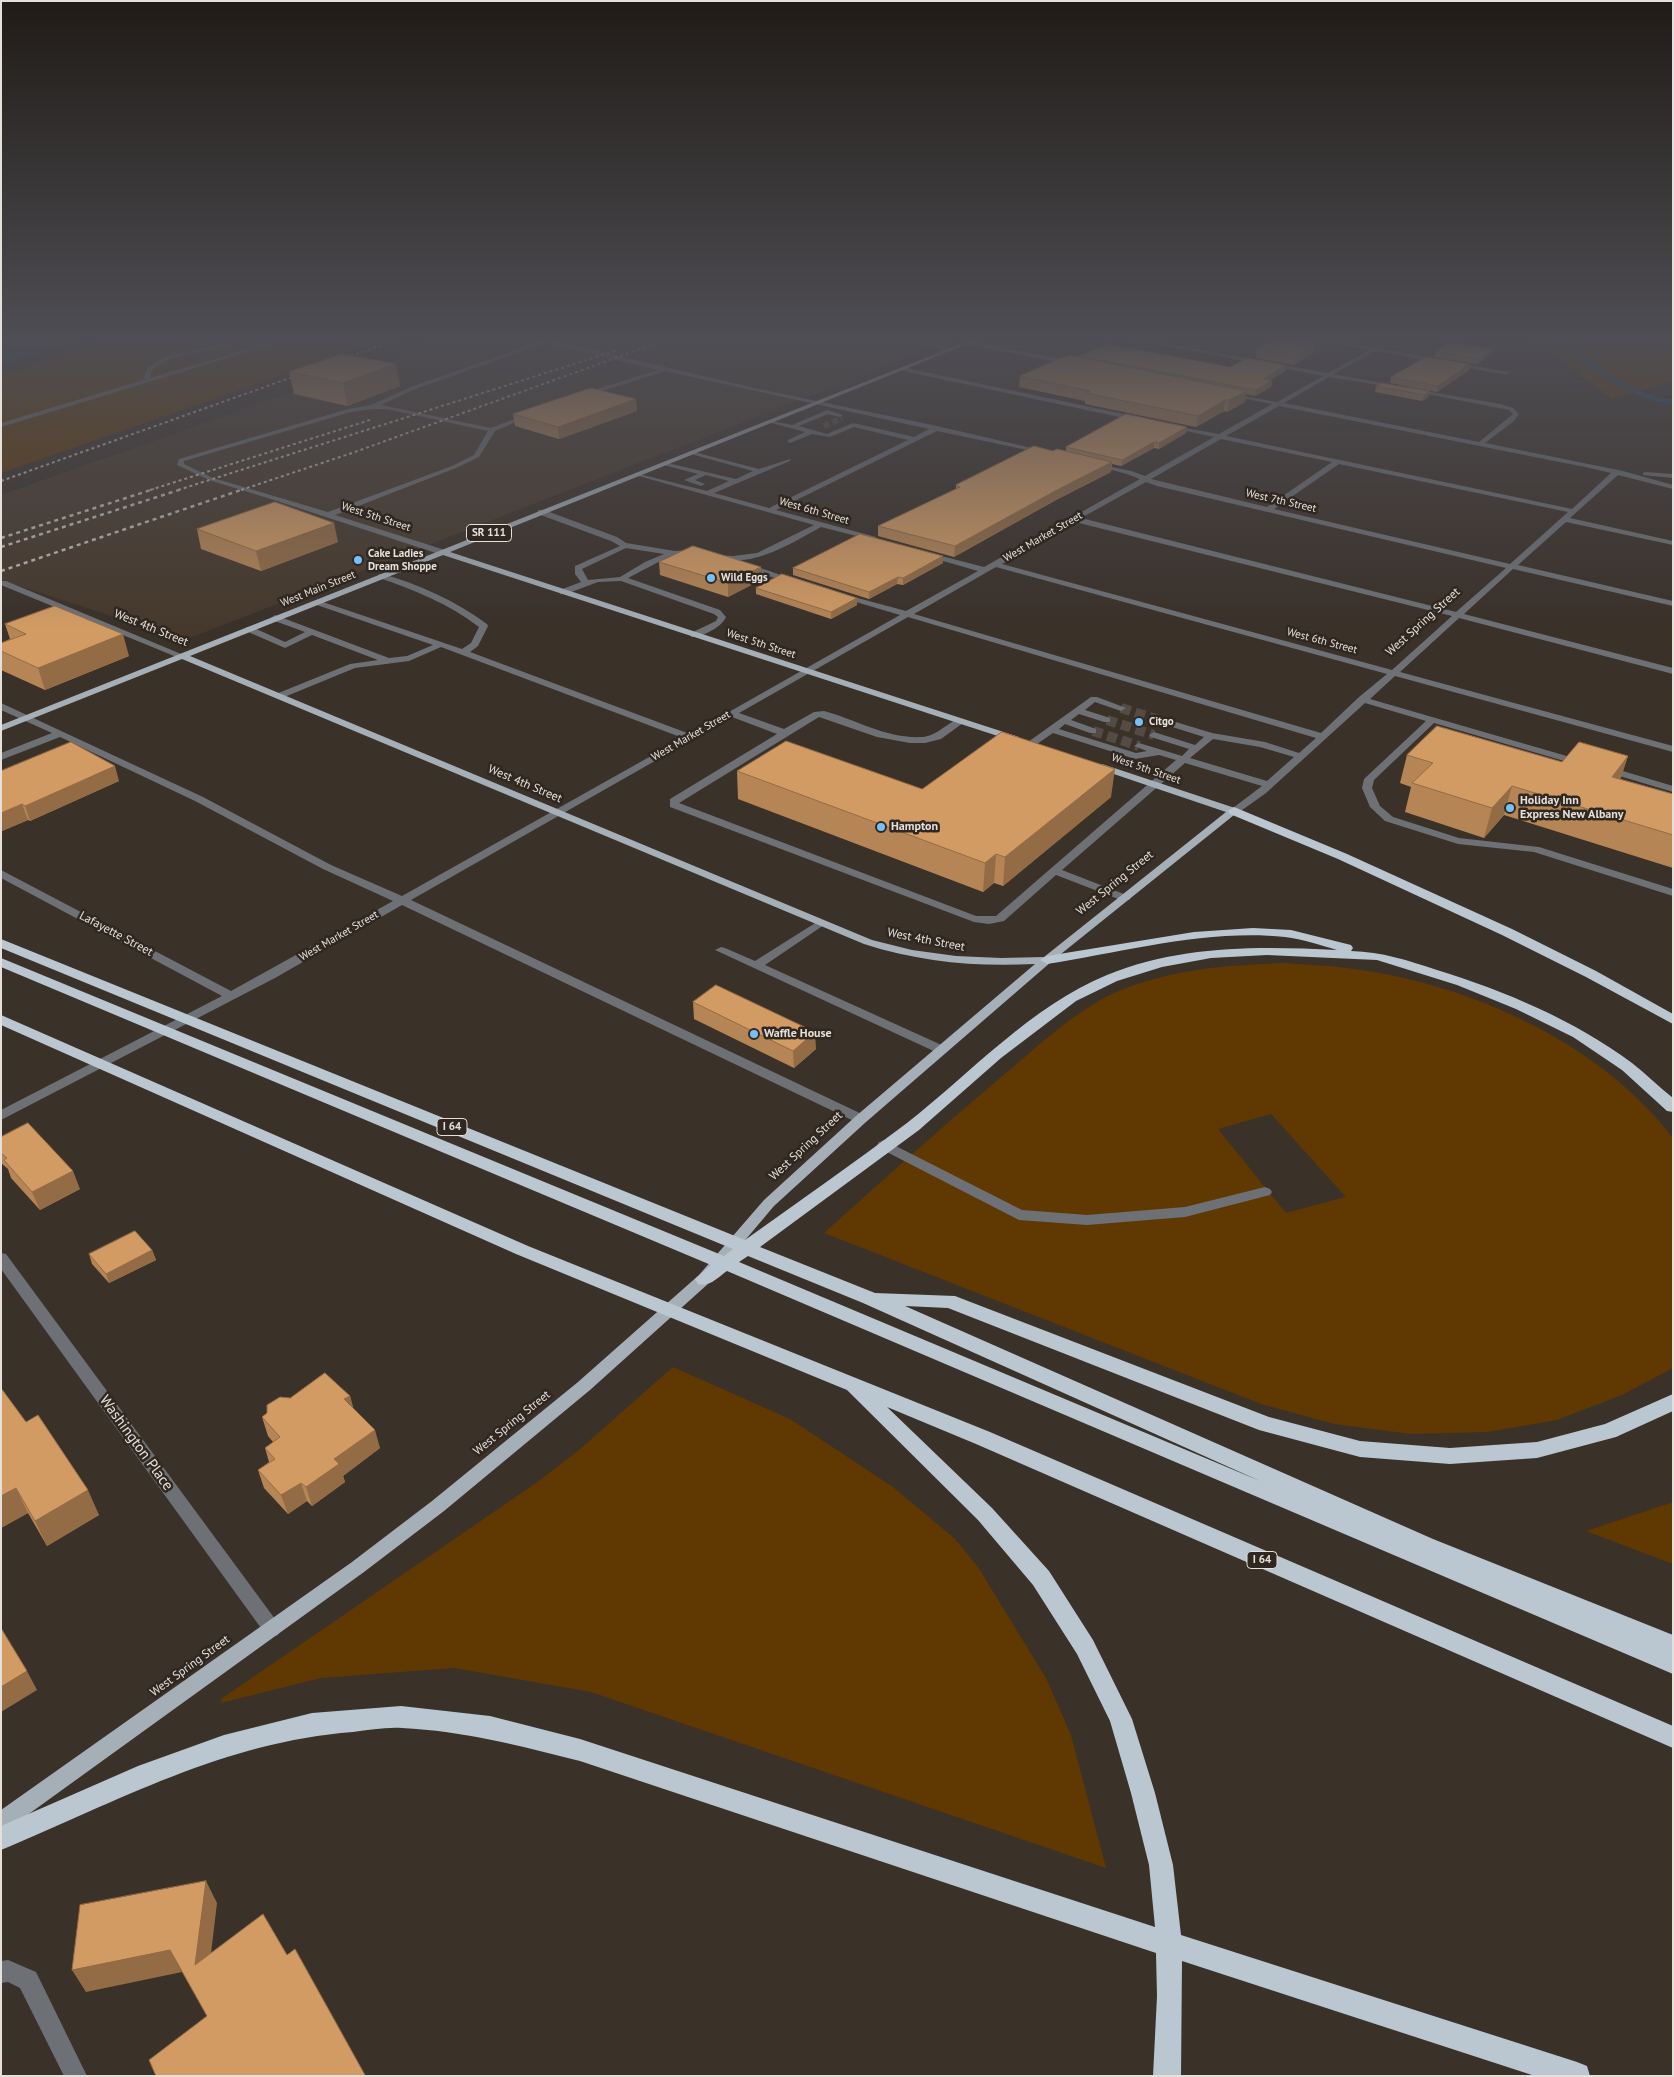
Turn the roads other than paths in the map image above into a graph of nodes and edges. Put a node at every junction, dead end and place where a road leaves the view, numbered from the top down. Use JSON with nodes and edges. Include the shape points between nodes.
{"nodes":[{"id":1,"x":262,"y":436,"type":"edge"},
{"id":2,"x":489,"y":436,"type":"edge"},
{"id":3,"x":733,"y":436,"type":"edge"},
{"id":4,"x":802,"y":436,"type":"edge"},
{"id":5,"x":901,"y":436,"type":"edge"},
{"id":6,"x":921,"y":436,"type":"edge"},
{"id":7,"x":973,"y":436,"type":"edge"},
{"id":8,"x":1221,"y":436,"type":"joint"},
{"id":9,"x":1439,"y":436,"type":"edge"},
{"id":10,"x":1491,"y":436,"type":"edge"},
{"id":11,"x":915,"y":439,"type":"junction"},
{"id":12,"x":790,"y":441,"type":"dead end"},
{"id":13,"x":1480,"y":444,"type":"junction"},
{"id":14,"x":1036,"y":450,"type":"junction"},
{"id":15,"x":690,"y":453,"type":"junction"},
{"id":16,"x":1027,"y":454,"type":"edge"},
{"id":17,"x":1054,"y":454,"type":"edge"},
{"id":18,"x":788,"y":460,"type":"dead end"},
{"id":19,"x":1082,"y":460,"type":"edge"},
{"id":20,"x":1339,"y":461,"type":"junction"},
{"id":21,"x":663,"y":464,"type":"junction"},
{"id":22,"x":760,"y":471,"type":"junction"},
{"id":23,"x":1617,"y":472,"type":"junction"},
{"id":24,"x":705,"y":473,"type":"junction"},
{"id":25,"x":637,"y":474,"type":"junction"},
{"id":26,"x":1673,"y":476,"type":"edge"},
{"id":27,"x":1146,"y":479,"type":"junction"},
{"id":28,"x":736,"y":481,"type":"junction"},
{"id":29,"x":1673,"y":487,"type":"edge"},
{"id":30,"x":719,"y":489,"type":"junction"},
{"id":31,"x":708,"y":493,"type":"junction"},
{"id":32,"x":771,"y":510,"type":"junction"},
{"id":33,"x":1268,"y":510,"type":"junction"},
{"id":34,"x":1573,"y":511,"type":"junction"},
{"id":35,"x":541,"y":512,"type":"junction"},
{"id":36,"x":328,"y":515,"type":"junction"},
{"id":37,"x":1074,"y":519,"type":"junction"},
{"id":38,"x":1564,"y":519,"type":"junction"},
{"id":39,"x":821,"y":524,"type":"junction"},
{"id":40,"x":873,"y":532,"type":"dead end"},
{"id":41,"x":864,"y":536,"type":"junction"},
{"id":42,"x":883,"y":542,"type":"edge"},
{"id":43,"x":1673,"y":543,"type":"edge"},
{"id":44,"x":624,"y":545,"type":"junction"},
{"id":45,"x":442,"y":552,"type":"junction"},
{"id":46,"x":921,"y":552,"type":"edge"},
{"id":47,"x":676,"y":553,"type":"junction"},
{"id":48,"x":725,"y":558,"type":"junction"},
{"id":49,"x":994,"y":564,"type":"junction"},
{"id":50,"x":1511,"y":566,"type":"junction"},
{"id":51,"x":984,"y":570,"type":"junction"},
{"id":52,"x":382,"y":576,"type":"junction"},
{"id":53,"x":622,"y":580,"type":"junction"},
{"id":54,"x":585,"y":582,"type":"junction"},
{"id":55,"x":3,"y":583,"type":"dead end"},
{"id":56,"x":805,"y":585,"type":"edge"},
{"id":57,"x":563,"y":592,"type":"junction"},
{"id":58,"x":833,"y":593,"type":"edge"},
{"id":59,"x":317,"y":602,"type":"junction"},
{"id":60,"x":1673,"y":604,"type":"edge"},
{"id":61,"x":905,"y":614,"type":"junction"},
{"id":62,"x":1457,"y":615,"type":"junction"},
{"id":63,"x":276,"y":618,"type":"junction"},
{"id":64,"x":249,"y":629,"type":"junction"},
{"id":65,"x":312,"y":632,"type":"junction"},
{"id":66,"x":694,"y":635,"type":"junction"},
{"id":67,"x":440,"y":644,"type":"junction"},
{"id":68,"x":464,"y":652,"type":"junction"},
{"id":69,"x":182,"y":656,"type":"junction"},
{"id":70,"x":388,"y":661,"type":"junction"},
{"id":71,"x":1673,"y":671,"type":"edge"},
{"id":72,"x":807,"y":672,"type":"junction"},
{"id":73,"x":1392,"y":672,"type":"junction"},
{"id":74,"x":279,"y":696,"type":"junction"},
{"id":75,"x":1362,"y":699,"type":"junction"},
{"id":76,"x":1,"y":706,"type":"edge"},
{"id":77,"x":1121,"y":708,"type":"tunnel mouth"},
{"id":78,"x":1076,"y":710,"type":"junction"},
{"id":79,"x":730,"y":713,"type":"junction"},
{"id":80,"x":26,"y":718,"type":"junction"},
{"id":81,"x":1062,"y":720,"type":"junction"},
{"id":82,"x":1107,"y":720,"type":"tunnel mouth"},
{"id":83,"x":1432,"y":720,"type":"junction"},
{"id":84,"x":960,"y":721,"type":"junction"},
{"id":85,"x":1169,"y":723,"type":"tunnel mouth"},
{"id":86,"x":1,"y":728,"type":"edge"},
{"id":87,"x":1050,"y":729,"type":"junction"},
{"id":88,"x":1093,"y":730,"type":"tunnel mouth"},
{"id":89,"x":785,"y":733,"type":"junction"},
{"id":90,"x":59,"y":734,"type":"junction"},
{"id":91,"x":1154,"y":735,"type":"tunnel mouth"},
{"id":92,"x":1211,"y":736,"type":"junction"},
{"id":93,"x":1321,"y":736,"type":"junction"},
{"id":94,"x":690,"y":737,"type":"junction"},
{"id":95,"x":1035,"y":746,"type":"joint"},
{"id":96,"x":1139,"y":746,"type":"tunnel mouth"},
{"id":97,"x":1196,"y":748,"type":"junction"},
{"id":98,"x":1673,"y":749,"type":"edge"},
{"id":99,"x":1160,"y":752,"type":"junction"},
{"id":100,"x":1299,"y":756,"type":"junction"},
{"id":101,"x":1,"y":757,"type":"edge"},
{"id":102,"x":1184,"y":759,"type":"junction"},
{"id":103,"x":1092,"y":764,"type":"edge"},
{"id":104,"x":1267,"y":784,"type":"junction"},
{"id":105,"x":1153,"y":785,"type":"junction"},
{"id":106,"x":1673,"y":789,"type":"edge"},
{"id":107,"x":1234,"y":811,"type":"junction"},
{"id":108,"x":557,"y":812,"type":"junction"},
{"id":109,"x":1054,"y":871,"type":"junction"},
{"id":110,"x":1,"y":873,"type":"edge"},
{"id":111,"x":1673,"y":893,"type":"edge"},
{"id":112,"x":1125,"y":898,"type":"junction"},
{"id":113,"x":402,"y":900,"type":"junction"},
{"id":114,"x":820,"y":923,"type":"junction"},
{"id":115,"x":1,"y":943,"type":"edge"},
{"id":116,"x":721,"y":950,"type":"dead end"},
{"id":117,"x":1378,"y":956,"type":"junction"},
{"id":118,"x":1047,"y":960,"type":"junction"},
{"id":119,"x":1,"y":962,"type":"edge"},
{"id":120,"x":756,"y":966,"type":"junction"},
{"id":121,"x":232,"y":996,"type":"junction"},
{"id":122,"x":1,"y":1019,"type":"edge"},
{"id":123,"x":1673,"y":1020,"type":"edge"},
{"id":124,"x":942,"y":1050,"type":"junction"},
{"id":125,"x":1673,"y":1108,"type":"edge"},
{"id":126,"x":1,"y":1116,"type":"edge"},
{"id":127,"x":861,"y":1119,"type":"junction"},
{"id":128,"x":884,"y":1146,"type":"junction"},
{"id":129,"x":1265,"y":1192,"type":"dead end"},
{"id":130,"x":1,"y":1258,"type":"edge"},
{"id":131,"x":704,"y":1279,"type":"junction"},
{"id":132,"x":869,"y":1298,"type":"junction"},
{"id":133,"x":850,"y":1384,"type":"junction"},
{"id":134,"x":1673,"y":1402,"type":"edge"},
{"id":135,"x":272,"y":1628,"type":"junction"},
{"id":136,"x":1673,"y":1644,"type":"edge"},
{"id":137,"x":1673,"y":1664,"type":"edge"},
{"id":138,"x":1673,"y":1737,"type":"edge"},
{"id":139,"x":1,"y":1822,"type":"edge"},
{"id":140,"x":1,"y":1838,"type":"edge"},
{"id":141,"x":1,"y":1972,"type":"edge"},
{"id":142,"x":76,"y":2076,"type":"edge"},
{"id":143,"x":1167,"y":2076,"type":"edge"},
{"id":144,"x":1576,"y":2076,"type":"edge"}],
"edges":[{"from":1,"to":36,"type":"street","name":"West 5th Street","via":[[180,460],[180,465],[211,479]]},
{"from":2,"to":36,"type":"street","via":[[477,456]]},
{"from":3,"to":15,"type":"main road","name":"West Main Street","number":"SR 111"},
{"from":4,"to":12,"type":"street"},
{"from":5,"to":11,"type":"street"},
{"from":6,"to":11,"type":"street"},
{"from":7,"to":14,"type":"street"},
{"from":8,"to":20,"type":"street"},
{"from":8,"to":27,"type":"street","name":"West Market Street"},
{"from":9,"to":13,"type":"street"},
{"from":10,"to":13,"type":"street"},
{"from":11,"to":32,"type":"street"},
{"from":13,"to":23,"type":"street"},
{"from":14,"to":16,"type":"street"},
{"from":14,"to":17,"type":"street"},
{"from":15,"to":21,"type":"main road","name":"West Main Street","number":"SR 111"},
{"from":15,"to":22,"type":"street"},
{"from":18,"to":22,"type":"street"},
{"from":19,"to":27,"type":"street","name":"West 7th Street"},
{"from":20,"to":33,"type":"street"},
{"from":20,"to":34,"type":"street"},
{"from":21,"to":24,"type":"street"},
{"from":21,"to":25,"type":"main road","name":"West Main Street","number":"SR 111"},
{"from":22,"to":28,"type":"street"},
{"from":23,"to":26,"type":"street"},
{"from":23,"to":29,"type":"street"},
{"from":23,"to":34,"type":"street","name":"West Spring Street"},
{"from":24,"to":28,"type":"street"},
{"from":24,"to":30,"type":"street","via":[[688,480]]},
{"from":25,"to":31,"type":"street","name":"West 6th Street"},
{"from":25,"to":35,"type":"main road","name":"West Main Street","number":"SR 111"},
{"from":27,"to":33,"type":"street","name":"West 7th Street"},
{"from":27,"to":37,"type":"street","name":"West Market Street"},
{"from":28,"to":30,"type":"street"},
{"from":30,"to":31,"type":"street"},
{"from":31,"to":32,"type":"street","name":"West 6th Street"},
{"from":32,"to":39,"type":"street","name":"West 6th Street"},
{"from":33,"to":50,"type":"street","name":"West 7th Street"},
{"from":34,"to":38,"type":"street","name":"West Spring Street"},
{"from":35,"to":44,"type":"street"},
{"from":35,"to":45,"type":"main road","name":"West Main Street","number":"SR 111"},
{"from":36,"to":45,"type":"street","name":"West 5th Street"},
{"from":37,"to":49,"type":"street","name":"West Market Street"},
{"from":37,"to":62,"type":"street"},
{"from":38,"to":43,"type":"street"},
{"from":38,"to":50,"type":"street","name":"West Spring Street"},
{"from":39,"to":41,"type":"street","name":"West 6th Street"},
{"from":39,"to":48,"type":"street","via":[[758,556]]},
{"from":40,"to":41,"type":"street"},
{"from":41,"to":42,"type":"street","name":"West 6th Street"},
{"from":44,"to":47,"type":"street"},
{"from":44,"to":54,"type":"street","via":[[578,568]]},
{"from":45,"to":52,"type":"main road","name":"West Main Street","number":"SR 111"},
{"from":45,"to":57,"type":"main road","name":"West 5th Street"},
{"from":46,"to":51,"type":"street"},
{"from":47,"to":48,"type":"street"},
{"from":47,"to":53,"type":"street","via":[[646,563]]},
{"from":48,"to":56,"type":"street"},
{"from":49,"to":51,"type":"street","name":"West Market Street"},
{"from":49,"to":73,"type":"street","name":"West 6th Street"},
{"from":50,"to":60,"type":"street","name":"West 7th Street"},
{"from":50,"to":62,"type":"street","name":"West Spring Street"},
{"from":51,"to":61,"type":"street","name":"West Market Street"},
{"from":52,"to":59,"type":"main road","name":"West Main Street","number":"SR 111"},
{"from":52,"to":68,"type":"street","via":[[471,615],[484,626],[474,644]]},
{"from":53,"to":54,"type":"street","via":[[606,578]]},
{"from":53,"to":66,"type":"street","via":[[717,612],[722,617],[720,622]]},
{"from":54,"to":57,"type":"street"},
{"from":55,"to":69,"type":"street","name":"West 4th Street"},
{"from":57,"to":66,"type":"main road","name":"West 5th Street"},
{"from":58,"to":61,"type":"street"},
{"from":59,"to":63,"type":"main road","name":"West Main Street","number":"SR 111"},
{"from":59,"to":67,"type":"street"},
{"from":61,"to":72,"type":"street","name":"West Market Street"},
{"from":61,"to":93,"type":"street"},
{"from":62,"to":71,"type":"street"},
{"from":62,"to":73,"type":"street","name":"West Spring Street"},
{"from":63,"to":64,"type":"main road","name":"West Main Street","number":"SR 111"},
{"from":63,"to":65,"type":"street"},
{"from":64,"to":65,"type":"street","via":[[285,644]]},
{"from":64,"to":69,"type":"main road","name":"West Main Street","number":"SR 111"},
{"from":65,"to":70,"type":"street"},
{"from":66,"to":72,"type":"main road","name":"West 5th Street"},
{"from":67,"to":68,"type":"street"},
{"from":67,"to":70,"type":"street","via":[[409,658]]},
{"from":68,"to":94,"type":"street"},
{"from":69,"to":74,"type":"main road","name":"West 4th Street"},
{"from":69,"to":80,"type":"main road","name":"West Main Street","number":"SR 111"},
{"from":70,"to":74,"type":"street","via":[[353,666]]},
{"from":72,"to":79,"type":"street","name":"West Market Street"},
{"from":72,"to":84,"type":"main road","name":"West 5th Street"},
{"from":73,"to":75,"type":"street","name":"West Spring Street"},
{"from":73,"to":98,"type":"street","name":"West 6th Street"},
{"from":74,"to":108,"type":"main road","name":"West 4th Street"},
{"from":75,"to":83,"type":"street"},
{"from":75,"to":93,"type":"street","name":"West Spring Street"},
{"from":76,"to":80,"type":"street"},
{"from":77,"to":78,"type":"street","via":[[1094,699]]},
{"from":78,"to":81,"type":"street"},
{"from":78,"to":82,"type":"street"},
{"from":79,"to":89,"type":"street"},
{"from":79,"to":94,"type":"street","name":"West Market Street"},
{"from":80,"to":86,"type":"main road","name":"West Main Street","number":"SR 111"},
{"from":80,"to":90,"type":"street"},
{"from":81,"to":87,"type":"street"},
{"from":81,"to":88,"type":"street"},
{"from":83,"to":106,"type":"street"},
{"from":83,"to":111,"type":"street","via":[[1369,779],[1367,788],[1374,807],[1389,819],[1458,841],[1534,849]]},
{"from":84,"to":89,"type":"street","via":[[939,736],[920,741],[902,740],[824,714],[817,714]]},
{"from":84,"to":95,"type":"main road","name":"West 5th Street"},
{"from":85,"to":92,"type":"street"},
{"from":87,"to":95,"type":"street"},
{"from":87,"to":99,"type":"street","via":[[1135,756]]},
{"from":89,"to":109,"type":"street","via":[[674,801],[674,805],[974,919],[1000,919]]},
{"from":90,"to":101,"type":"street"},
{"from":90,"to":113,"type":"street","via":[[199,799],[327,867]]},
{"from":91,"to":97,"type":"street"},
{"from":92,"to":97,"type":"street"},
{"from":92,"to":100,"type":"street","via":[[1262,744]]},
{"from":93,"to":100,"type":"street","name":"West Spring Street"},
{"from":94,"to":108,"type":"street","name":"West Market Street"},
{"from":96,"to":99,"type":"street"},
{"from":97,"to":102,"type":"street"},
{"from":99,"to":102,"type":"street"},
{"from":100,"to":104,"type":"street","name":"West Spring Street"},
{"from":102,"to":104,"type":"street"},
{"from":102,"to":105,"type":"street"},
{"from":103,"to":105,"type":"main road","name":"West 5th Street"},
{"from":104,"to":107,"type":"street","name":"West Spring Street"},
{"from":105,"to":107,"type":"main road","name":"West 5th Street"},
{"from":105,"to":109,"type":"street"},
{"from":107,"to":112,"type":"main road","name":"West Spring Street"},
{"from":107,"to":123,"type":"highway","via":[[1310,841],[1492,925],[1590,972]]},
{"from":108,"to":113,"type":"street","name":"West Market Street"},
{"from":108,"to":114,"type":"main road","name":"West 4th Street"},
{"from":109,"to":112,"type":"street"},
{"from":110,"to":121,"type":"street","name":"Lafayette Street"},
{"from":112,"to":118,"type":"main road","name":"West Spring Street"},
{"from":113,"to":121,"type":"street","name":"West Market Street"},
{"from":113,"to":127,"type":"street"},
{"from":114,"to":118,"type":"main road","name":"West 4th Street","via":[[886,948],[927,957],[976,963]]},
{"from":114,"to":120,"type":"street"},
{"from":115,"to":132,"type":"highway","number":"I 64"},
{"from":116,"to":120,"type":"street"},
{"from":117,"to":118,"type":"highway","via":[[1285,933],[1261,932],[1193,936]]},
{"from":117,"to":125,"type":"highway","via":[[1462,982],[1578,1034],[1627,1067]]},
{"from":117,"to":128,"type":"highway","via":[[1267,951],[1211,954],[1160,963],[1112,978],[1071,998]]},
{"from":118,"to":124,"type":"main road","name":"West Spring Street"},
{"from":119,"to":137,"type":"highway","via":[[624,1220]]},
{"from":120,"to":124,"type":"street"},
{"from":121,"to":126,"type":"street","name":"West Market Street"},
{"from":122,"to":133,"type":"highway","number":"I 64","via":[[556,1264]]},
{"from":124,"to":127,"type":"main road","name":"West Spring Street"},
{"from":127,"to":131,"type":"main road","name":"West Spring Street","via":[[770,1204]]},
{"from":128,"to":129,"type":"street","via":[[1019,1215],[1087,1220],[1185,1212]]},
{"from":128,"to":131,"type":"highway"},
{"from":130,"to":135,"type":"street","name":"Washington Place"},
{"from":131,"to":135,"type":"main road","name":"West Spring Street","via":[[584,1386],[445,1500]]},
{"from":132,"to":134,"type":"highway","via":[[949,1301],[1266,1424],[1360,1449],[1450,1456],[1536,1450],[1609,1431]]},
{"from":132,"to":136,"type":"highway","number":"I 64","via":[[1426,1545]]},
{"from":133,"to":138,"type":"highway","number":"I 64","via":[[992,1442]]},
{"from":133,"to":143,"type":"highway","via":[[985,1514],[1041,1578],[1086,1647],[1121,1720],[1161,1865],[1170,1967]]},
{"from":135,"to":139,"type":"main road","name":"West Spring Street"},
{"from":140,"to":144,"type":"highway","via":[[138,1777],[224,1746],[312,1724],[401,1717],[490,1728],[580,1750]]},
{"from":141,"to":142,"type":"street","via":[[8,1971],[28,1980]]}]}
